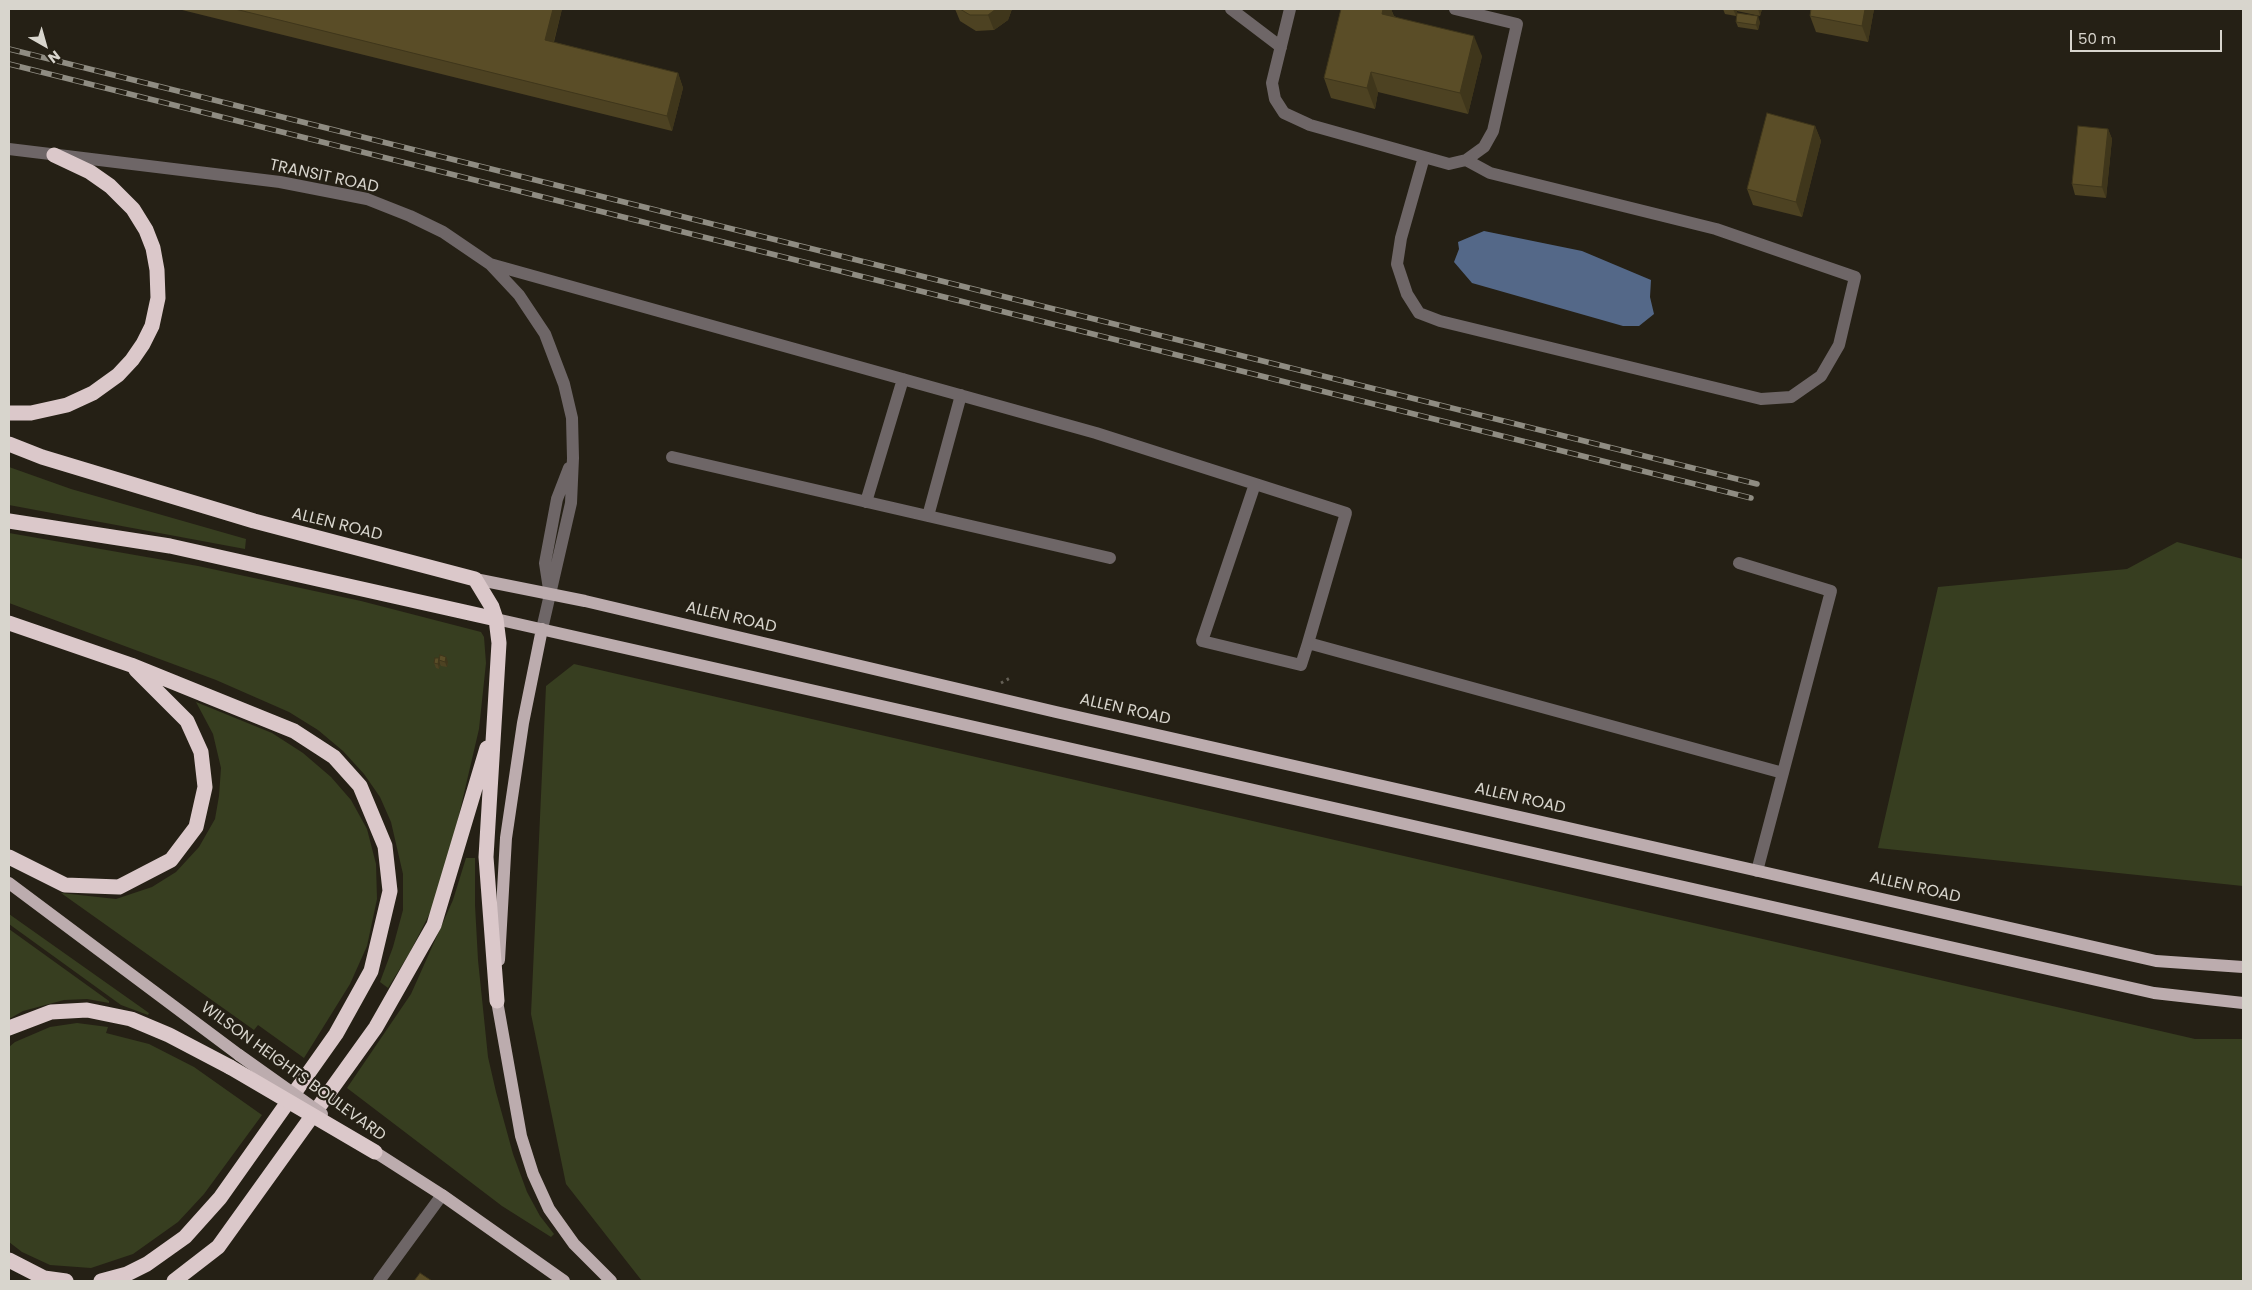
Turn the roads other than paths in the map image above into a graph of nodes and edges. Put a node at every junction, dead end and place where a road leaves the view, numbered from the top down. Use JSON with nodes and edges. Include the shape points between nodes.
{"nodes":[{"id":1,"x":1231,"y":9,"type":"edge"},
{"id":2,"x":1290,"y":9,"type":"edge"},
{"id":3,"x":1455,"y":9,"type":"edge"},
{"id":4,"x":1281,"y":47,"type":"junction"},
{"id":5,"x":9,"y":149,"type":"edge"},
{"id":6,"x":54,"y":155,"type":"junction"},
{"id":7,"x":1424,"y":157,"type":"junction"},
{"id":8,"x":1466,"y":160,"type":"junction"},
{"id":9,"x":490,"y":264,"type":"junction"},
{"id":10,"x":903,"y":379,"type":"junction"},
{"id":11,"x":961,"y":395,"type":"junction"},
{"id":12,"x":9,"y":413,"type":"edge"},
{"id":13,"x":9,"y":444,"type":"edge"},
{"id":14,"x":672,"y":457,"type":"dead end"},
{"id":15,"x":1255,"y":484,"type":"junction"},
{"id":16,"x":866,"y":502,"type":"junction"},
{"id":17,"x":928,"y":516,"type":"junction"},
{"id":18,"x":9,"y":521,"type":"edge"},
{"id":19,"x":1110,"y":558,"type":"dead end"},
{"id":20,"x":1739,"y":563,"type":"dead end"},
{"id":21,"x":475,"y":578,"type":"junction"},
{"id":22,"x":550,"y":594,"type":"junction"},
{"id":23,"x":496,"y":619,"type":"junction"},
{"id":24,"x":9,"y":623,"type":"edge"},
{"id":25,"x":542,"y":629,"type":"junction"},
{"id":26,"x":1308,"y":643,"type":"junction"},
{"id":27,"x":131,"y":665,"type":"junction"},
{"id":28,"x":495,"y":721,"type":"junction"},
{"id":29,"x":1783,"y":773,"type":"junction"},
{"id":30,"x":9,"y":857,"type":"edge"},
{"id":31,"x":1757,"y":871,"type":"junction"},
{"id":32,"x":9,"y":883,"type":"edge"},
{"id":33,"x":2243,"y":967,"type":"edge"},
{"id":34,"x":497,"y":1001,"type":"junction"},
{"id":35,"x":2243,"y":1003,"type":"edge"},
{"id":36,"x":9,"y":1028,"type":"edge"},
{"id":37,"x":375,"y":1152,"type":"junction"},
{"id":38,"x":442,"y":1195,"type":"junction"},
{"id":39,"x":9,"y":1260,"type":"edge"},
{"id":40,"x":66,"y":1281,"type":"edge"},
{"id":41,"x":101,"y":1281,"type":"edge"},
{"id":42,"x":174,"y":1281,"type":"edge"},
{"id":43,"x":379,"y":1281,"type":"edge"},
{"id":44,"x":564,"y":1281,"type":"edge"},
{"id":45,"x":611,"y":1281,"type":"edge"}],
"edges":[{"from":1,"to":4,"type":"street"},
{"from":2,"to":4,"type":"street"},
{"from":3,"to":8,"type":"street","via":[[1517,24],[1493,131],[1484,147]]},
{"from":4,"to":7,"type":"street","via":[[1272,83],[1276,100],[1284,113],[1310,126]]},
{"from":5,"to":6,"type":"street","name":"TRANSIT ROAD"},
{"from":6,"to":9,"type":"street","name":"TRANSIT ROAD","via":[[280,182],[367,199],[443,232]]},
{"from":6,"to":12,"type":"highway","via":[[90,172],[133,209],[153,248],[158,298],[152,326],[143,344],[118,375],[93,393],[67,405],[31,413]]},
{"from":7,"to":8,"type":"street","via":[[1449,164]]},
{"from":7,"to":8,"type":"street","via":[[1397,264],[1407,294],[1419,313],[1440,322],[1761,399],[1791,397],[1814,382],[1839,345],[1855,277],[1716,229],[1490,174]]},
{"from":9,"to":10,"type":"street"},
{"from":9,"to":22,"type":"street","name":"TRANSIT ROAD","via":[[519,295],[534,317],[552,352],[572,418],[573,458],[557,499],[545,563]]},
{"from":10,"to":11,"type":"street"},
{"from":10,"to":16,"type":"street"},
{"from":11,"to":15,"type":"street","via":[[1096,433]]},
{"from":11,"to":17,"type":"street"},
{"from":13,"to":21,"type":"highway","name":"ALLEN ROAD","via":[[42,457],[254,521]]},
{"from":14,"to":16,"type":"street"},
{"from":15,"to":26,"type":"street","via":[[1346,513]]},
{"from":15,"to":26,"type":"street","via":[[1202,641],[1301,665]]},
{"from":16,"to":17,"type":"street"},
{"from":17,"to":19,"type":"street"},
{"from":18,"to":23,"type":"highway","via":[[170,546]]},
{"from":20,"to":29,"type":"street","via":[[1830,591]]},
{"from":21,"to":22,"type":"main road","name":"ALLEN ROAD"},
{"from":21,"to":23,"type":"highway"},
{"from":22,"to":25,"type":"street","name":"TRANSIT ROAD"},
{"from":22,"to":31,"type":"main road","name":"ALLEN ROAD"},
{"from":23,"to":25,"type":"main road"},
{"from":23,"to":28,"type":"highway","via":[[499,652]]},
{"from":24,"to":27,"type":"highway"},
{"from":25,"to":34,"type":"main road","via":[[506,838]]},
{"from":25,"to":35,"type":"main road","via":[[2154,993]]},
{"from":26,"to":29,"type":"street"},
{"from":27,"to":30,"type":"highway","via":[[187,721],[202,752],[205,787],[196,827],[171,860],[119,888],[65,884]]},
{"from":27,"to":41,"type":"highway","via":[[294,731],[334,757],[360,786],[385,846],[390,891],[372,971],[336,1034],[220,1198],[185,1237],[147,1264]]},
{"from":28,"to":34,"type":"highway","via":[[486,857]]},
{"from":28,"to":42,"type":"highway","via":[[434,925],[376,1027],[218,1247]]},
{"from":29,"to":31,"type":"street"},
{"from":31,"to":33,"type":"main road","name":"ALLEN ROAD","via":[[2156,961]]},
{"from":32,"to":37,"type":"main road","name":"WILSON HEIGHTS BOULEVARD","bridge":true},
{"from":34,"to":45,"type":"main road","via":[[521,1136],[533,1174],[549,1209],[574,1244]]},
{"from":36,"to":37,"type":"highway","bridge":true,"via":[[51,1012],[87,1010],[131,1019],[230,1067]]},
{"from":37,"to":38,"type":"main road","name":"WILSON HEIGHTS BOULEVARD"},
{"from":38,"to":43,"type":"street"},
{"from":38,"to":44,"type":"main road","name":"WILSON HEIGHTS BOULEVARD"},
{"from":39,"to":40,"type":"highway","via":[[44,1278]]}]}
